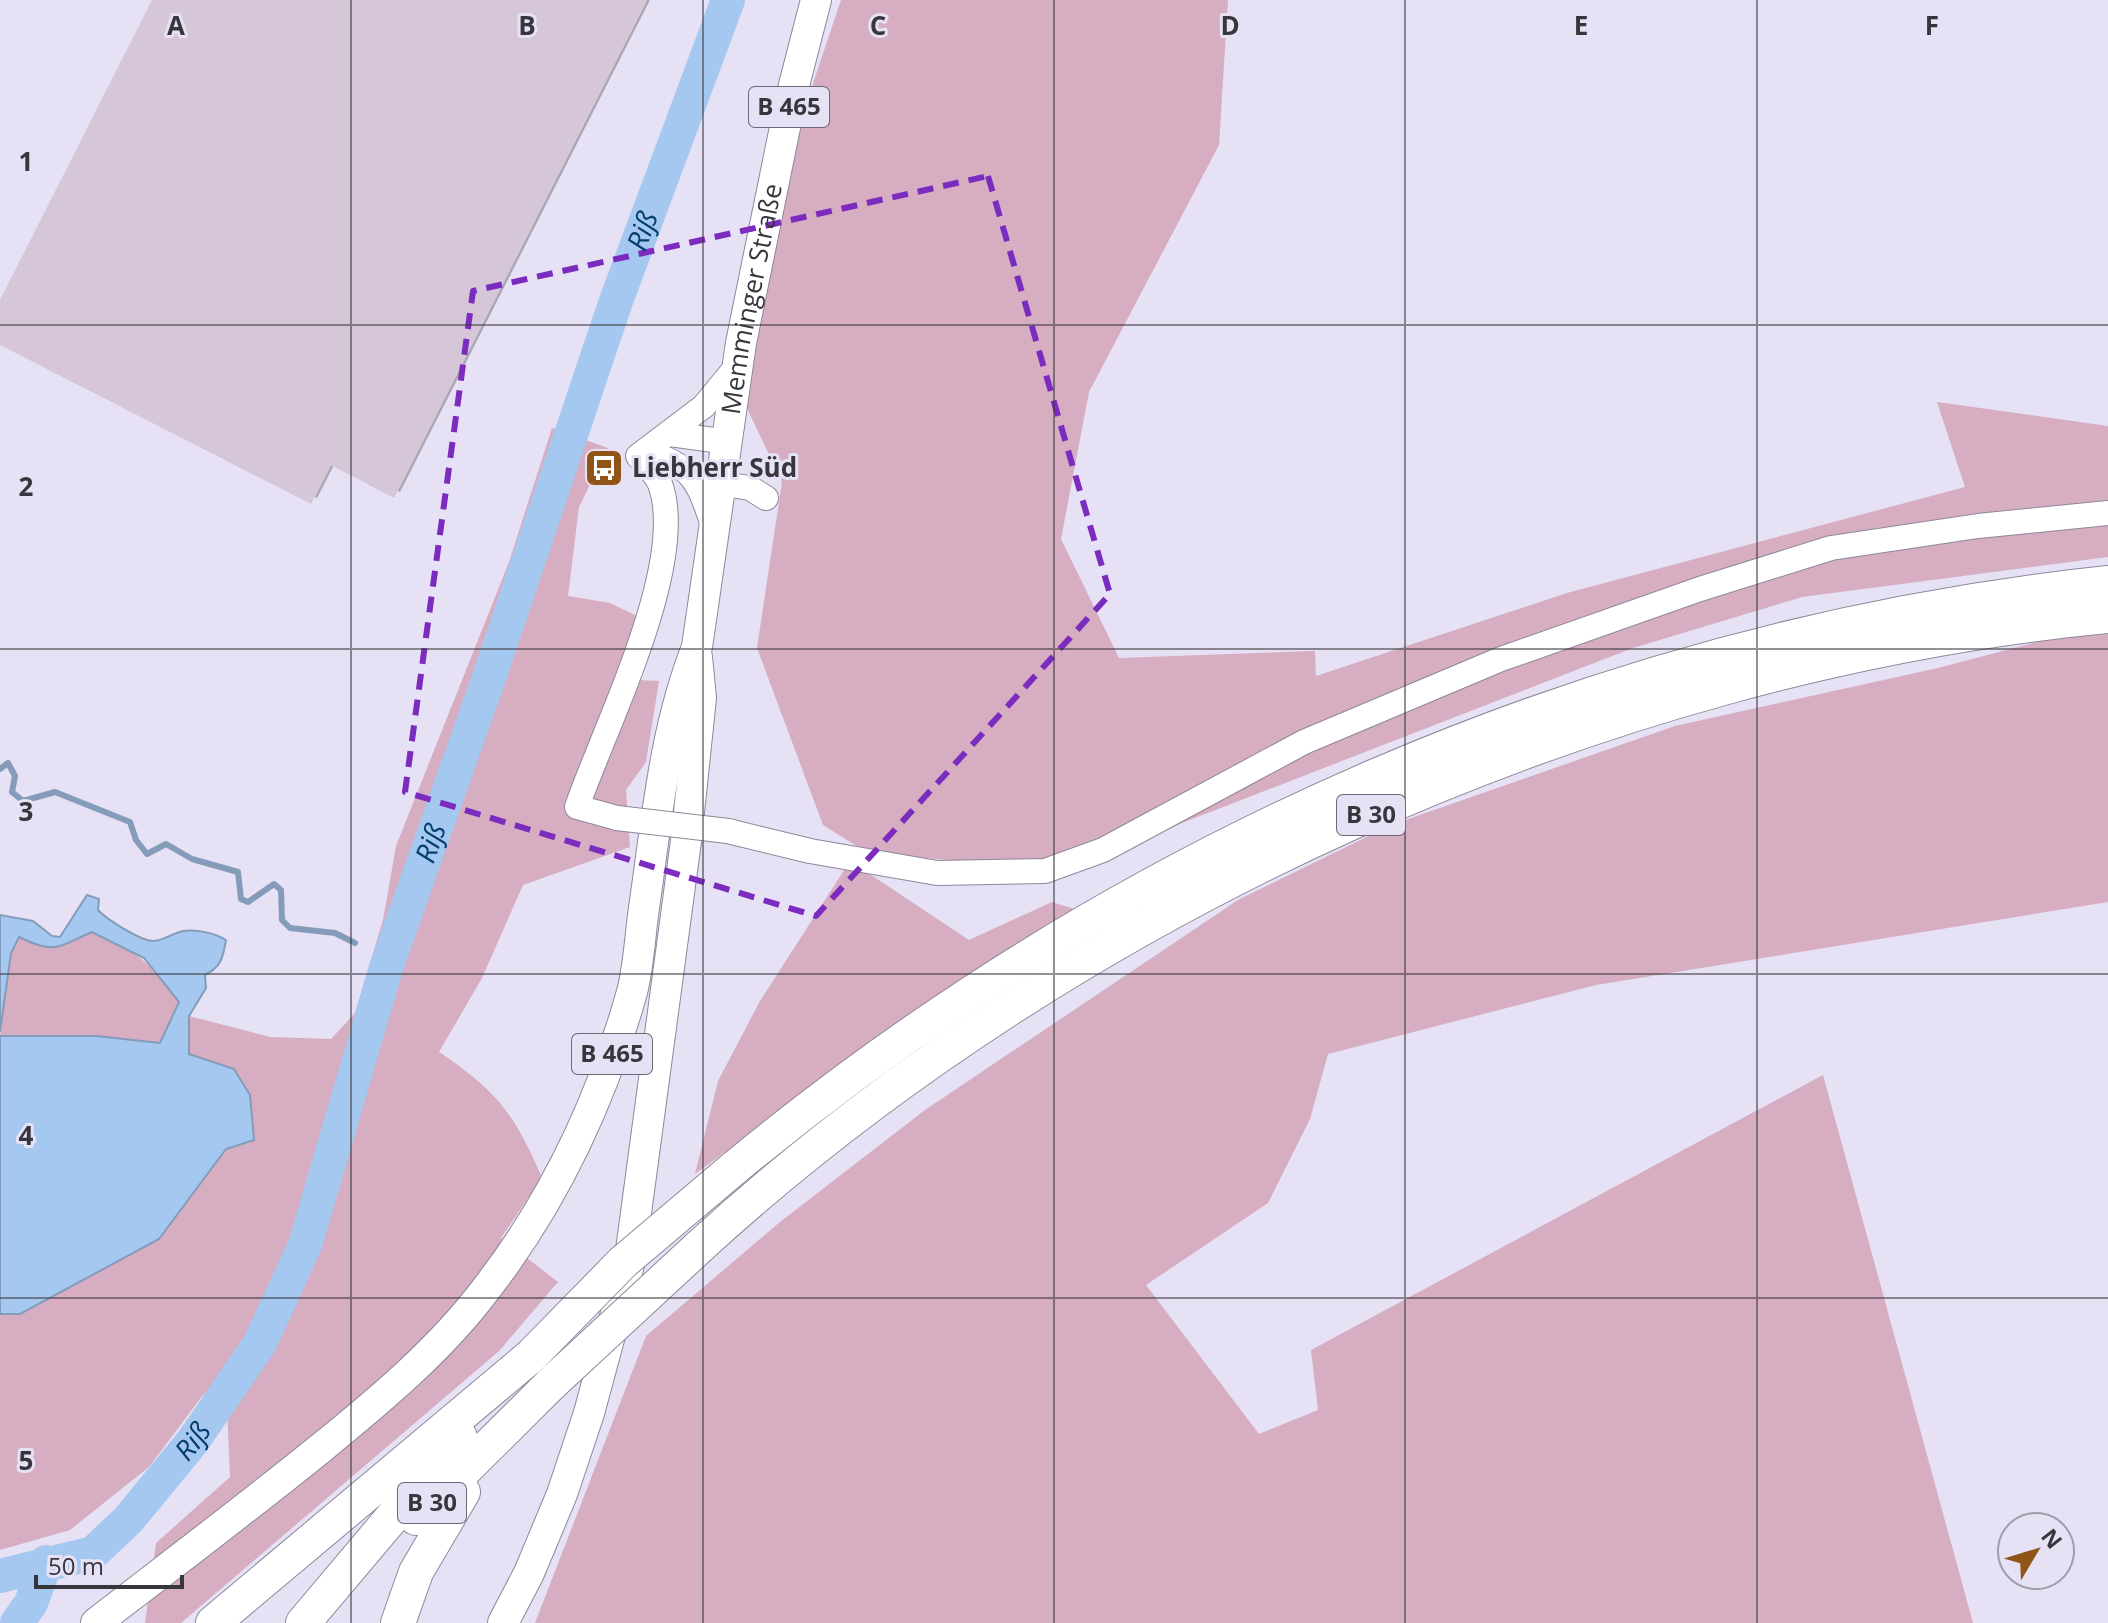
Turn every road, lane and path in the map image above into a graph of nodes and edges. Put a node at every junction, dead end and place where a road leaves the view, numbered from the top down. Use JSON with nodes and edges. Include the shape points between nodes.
{"nodes":[{"id":1,"x":816,"y":0,"type":"edge"},
{"id":2,"x":737,"y":366,"type":"junction"},
{"id":3,"x":670,"y":434,"type":"junction"},
{"id":4,"x":728,"y":442,"type":"junction"},
{"id":5,"x":641,"y":454,"type":"junction"},
{"id":6,"x":723,"y":484,"type":"junction"},
{"id":7,"x":766,"y":498,"type":"dead end"},
{"id":8,"x":2108,"y":513,"type":"edge"},
{"id":9,"x":715,"y":533,"type":"junction"},
{"id":10,"x":2108,"y":583,"type":"edge"},
{"id":11,"x":2108,"y":616,"type":"edge"},
{"id":12,"x":697,"y":647,"type":"junction"},
{"id":13,"x":531,"y":1356,"type":"junction"},
{"id":14,"x":552,"y":1383,"type":"junction"},
{"id":15,"x":96,"y":1623,"type":"edge"},
{"id":16,"x":213,"y":1623,"type":"edge"},
{"id":17,"x":303,"y":1623,"type":"edge"},
{"id":18,"x":311,"y":1623,"type":"edge"},
{"id":19,"x":398,"y":1623,"type":"edge"},
{"id":20,"x":503,"y":1623,"type":"edge"}],
"edges":[{"from":1,"to":2,"type":"main road","name":"Memminger Straße","number":"B 465","via":[[783,133]]},
{"from":2,"to":3,"type":"street","via":[[704,406]]},
{"from":2,"to":4,"type":"main road","name":"Memminger Straße","number":"B 465"},
{"from":3,"to":4,"type":"street"},
{"from":3,"to":5,"type":"street"},
{"from":4,"to":6,"type":"main road","name":"Memminger Straße","number":"B 465"},
{"from":5,"to":8,"type":"street","bridge":true,"via":[[665,498],[658,582],[639,651],[577,807],[937,873],[1045,871],[1103,850],[1304,742],[1501,659],[1831,548]]},
{"from":5,"to":9,"type":"street","via":[[679,464],[693,476]]},
{"from":6,"to":7,"type":"street","via":[[750,488]]},
{"from":6,"to":9,"type":"main road","name":"Memminger Straße","number":"B 465"},
{"from":9,"to":12,"type":"main road","name":"Memminger Straße","number":"B 465"},
{"from":10,"to":13,"type":"highway","number":"B 30","bridge":true,"via":[[2024,591],[1880,618],[1730,653],[1574,701],[1352,786],[1170,875],[1027,956],[889,1048],[623,1262]]},
{"from":11,"to":14,"type":"highway","number":"B 30","bridge":true,"via":[[2031,623],[1913,644],[1750,681],[1577,734],[1409,798],[1229,884],[1041,991],[870,1107],[699,1247]]},
{"from":12,"to":15,"type":"main road","number":"B 465","via":[[668,740],[633,989],[605,1076],[571,1156],[532,1224],[485,1291],[383,1397]]},
{"from":12,"to":20,"type":"main road","number":"B 465","via":[[701,698],[686,841],[629,1265],[562,1494]]},
{"from":13,"to":16,"type":"highway"},
{"from":13,"to":17,"type":"highway","number":"B 30"},
{"from":14,"to":18,"type":"highway","number":"B 30"},
{"from":14,"to":19,"type":"highway","number":"B 30","via":[[453,1504],[416,1572]]}]}
